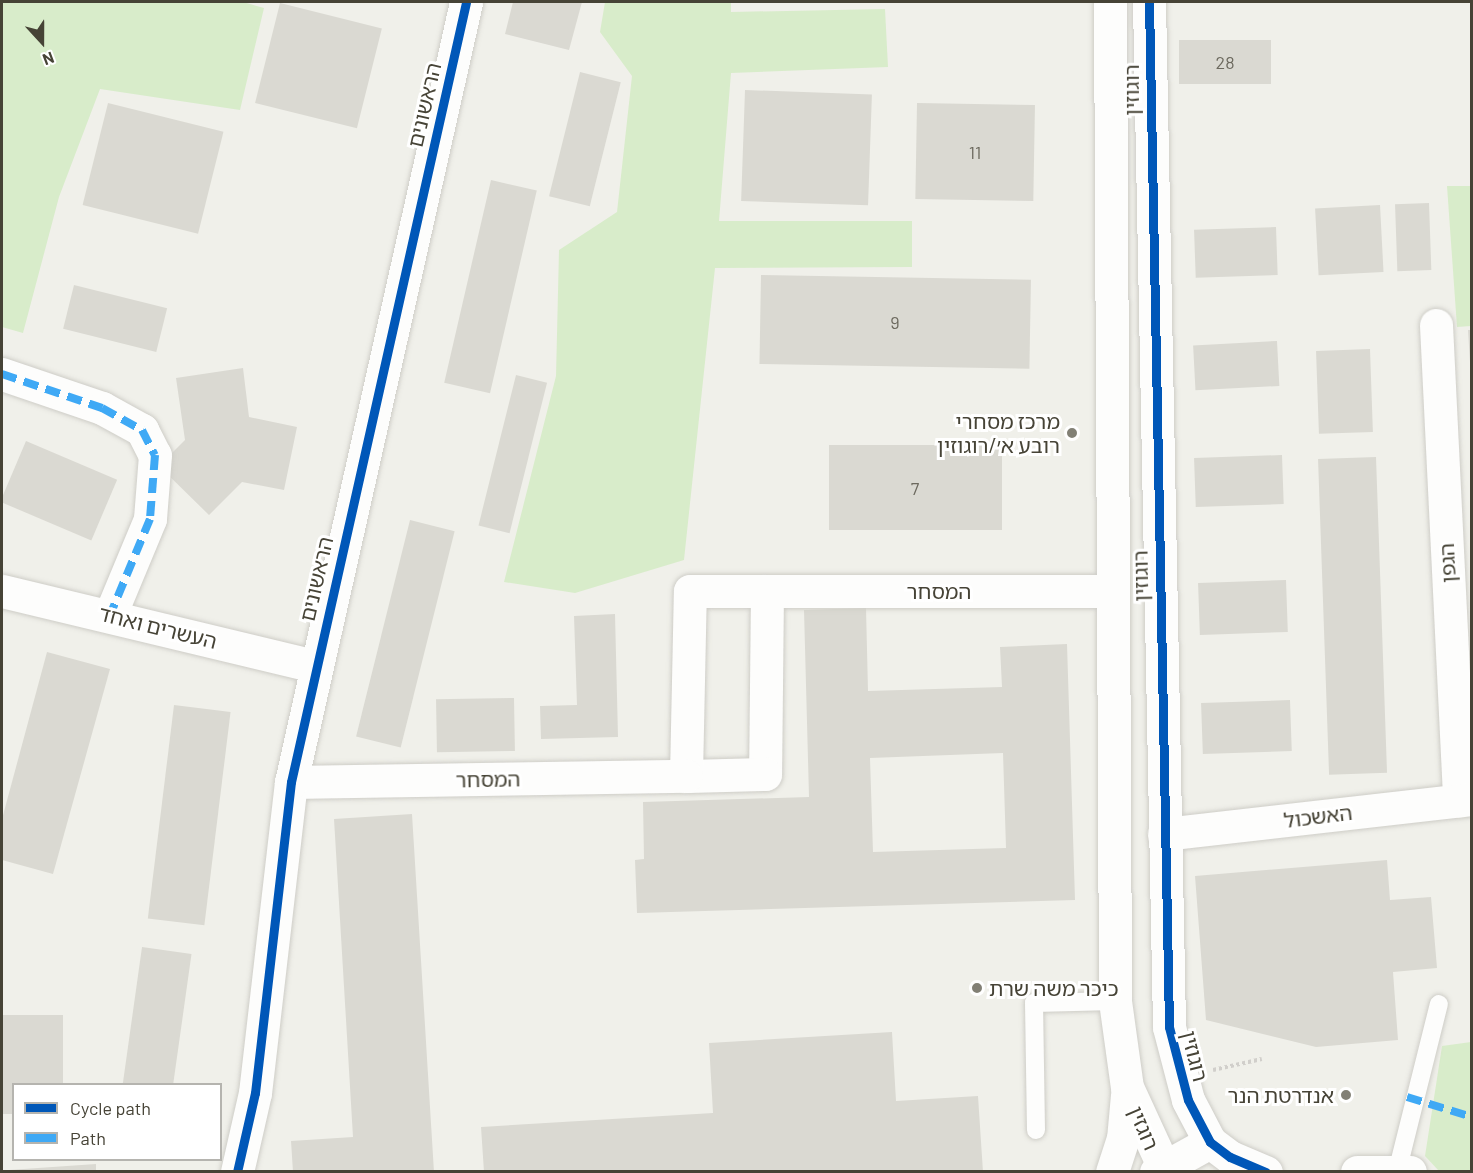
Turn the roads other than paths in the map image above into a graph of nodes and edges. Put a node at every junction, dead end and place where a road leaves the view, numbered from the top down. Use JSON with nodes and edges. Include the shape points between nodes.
{"nodes":[{"id":1,"x":466,"y":2,"type":"edge"},
{"id":2,"x":1110,"y":2,"type":"edge"},
{"id":3,"x":1149,"y":2,"type":"edge"},
{"id":4,"x":1436,"y":325,"type":"dead end"},
{"id":5,"x":2,"y":374,"type":"edge"},
{"id":6,"x":2,"y":591,"type":"edge"},
{"id":7,"x":767,"y":591,"type":"junction"},
{"id":8,"x":1111,"y":591,"type":"junction"},
{"id":9,"x":110,"y":615,"type":"junction"},
{"id":10,"x":315,"y":666,"type":"junction"},
{"id":11,"x":686,"y":776,"type":"junction"},
{"id":12,"x":291,"y":783,"type":"junction"},
{"id":13,"x":1465,"y":799,"type":"edge"},
{"id":14,"x":1164,"y":834,"type":"junction"},
{"id":15,"x":1114,"y":1001,"type":"junction"},
{"id":16,"x":1439,"y":1004,"type":"dead end"},
{"id":17,"x":1127,"y":1087,"type":"junction"},
{"id":18,"x":255,"y":1093,"type":"junction"},
{"id":19,"x":1036,"y":1130,"type":"dead end"},
{"id":20,"x":1210,"y":1142,"type":"junction"},
{"id":21,"x":1168,"y":1171,"type":"edge"},
{"id":22,"x":1402,"y":1171,"type":"edge"},
{"id":23,"x":237,"y":1172,"type":"edge"},
{"id":24,"x":260,"y":1172,"type":"edge"},
{"id":25,"x":1112,"y":1172,"type":"edge"},
{"id":26,"x":1266,"y":1172,"type":"edge"},
{"id":27,"x":1357,"y":1172,"type":"edge"}],
"edges":[{"from":1,"to":10,"type":"street","name":"הראשונים"},
{"from":2,"to":8,"type":"street","name":"רוגוזין"},
{"from":3,"to":14,"type":"street","name":"רוגוזין"},
{"from":4,"to":13,"type":"street","name":"הגפן"},
{"from":5,"to":9,"type":"street","via":[[102,408],[142,430],[155,455],[150,519]]},
{"from":6,"to":9,"type":"street","name":"העשרים ואחד"},
{"from":7,"to":8,"type":"street","name":"המסחר"},
{"from":7,"to":11,"type":"street","name":"המסחר","via":[[765,774]]},
{"from":7,"to":11,"type":"street","name":"המסחר","via":[[690,591]]},
{"from":8,"to":15,"type":"street","name":"רוגוזין"},
{"from":9,"to":10,"type":"street","name":"העשרים ואחד"},
{"from":10,"to":12,"type":"street","name":"הראשונים"},
{"from":11,"to":12,"type":"street","name":"המסחר"},
{"from":12,"to":18,"type":"street","name":"הראשונים"},
{"from":13,"to":14,"type":"street","name":"האשכול"},
{"from":14,"to":20,"type":"street","name":"רוגוזין","via":[[1164,976],[1180,1079]]},
{"from":15,"to":17,"type":"street","name":"רוגוזין"},
{"from":15,"to":19,"type":"lane","via":[[1034,1003]]},
{"from":16,"to":22,"type":"lane"},
{"from":17,"to":21,"type":"street","name":"רוגזין"},
{"from":17,"to":25,"type":"street","via":[[1123,1140]]},
{"from":18,"to":23,"type":"street","name":"הראשונים"},
{"from":18,"to":24,"type":"street","name":"הראשונים"},
{"from":20,"to":21,"type":"street"},
{"from":20,"to":26,"type":"street","via":[[1230,1157]]},
{"from":22,"to":27,"type":"street"}]}
